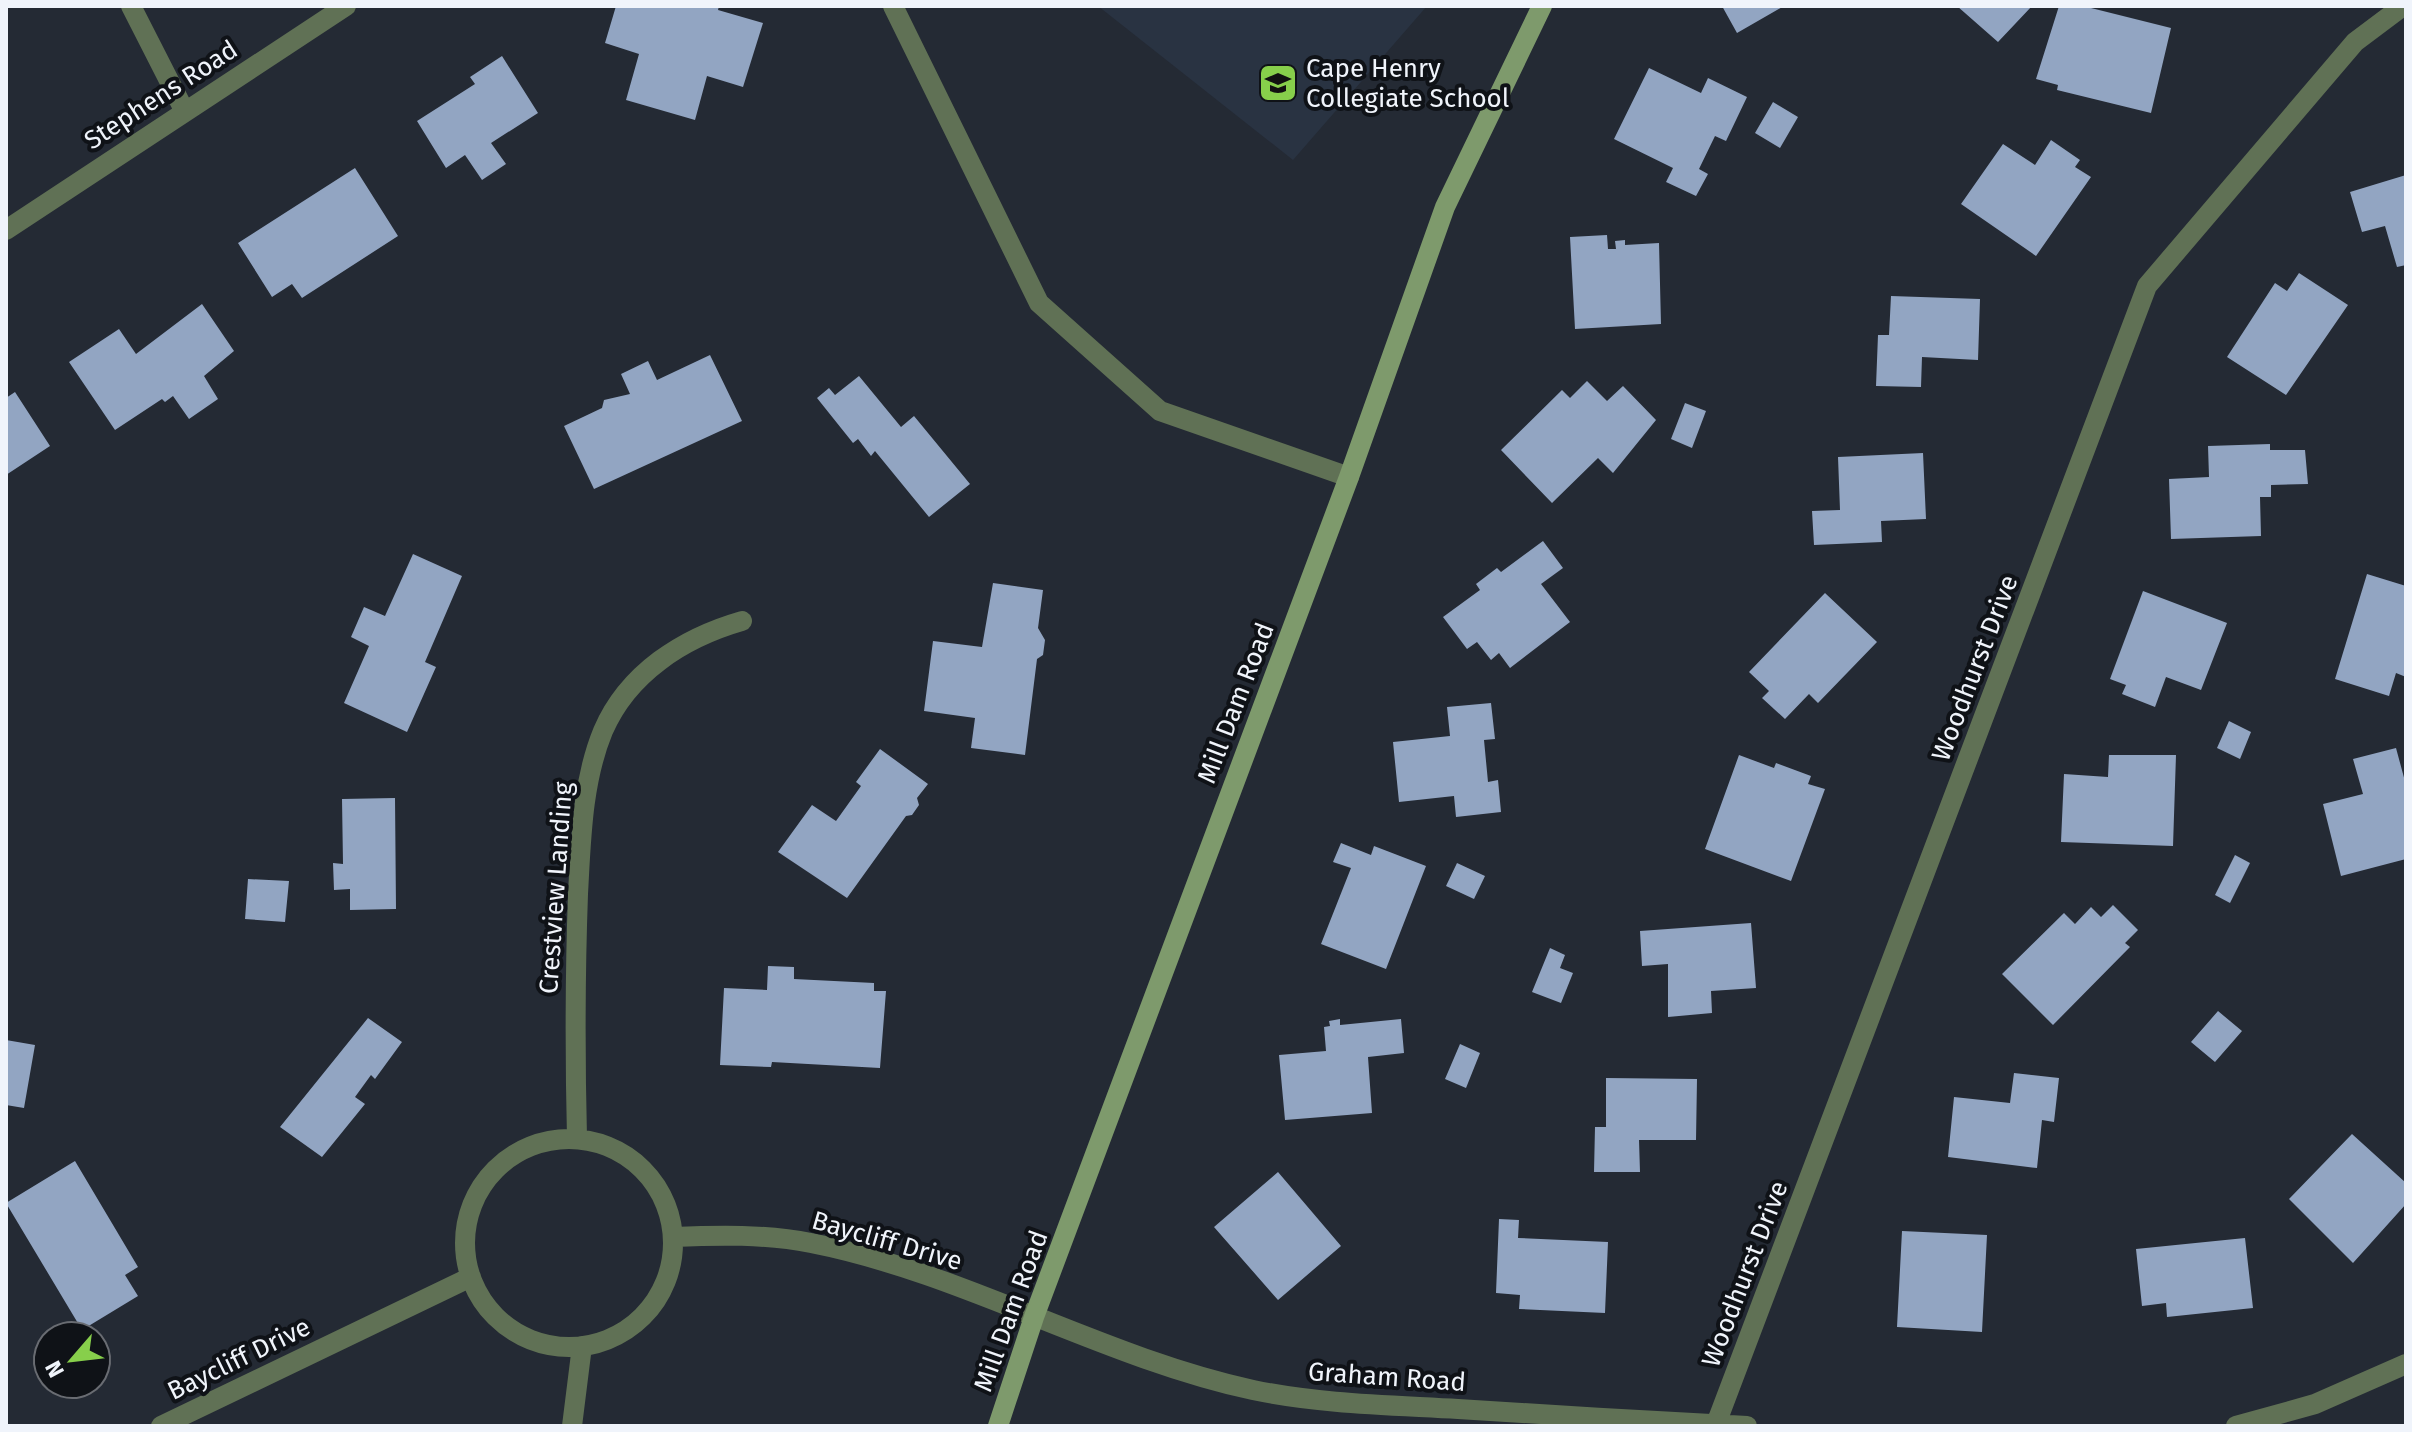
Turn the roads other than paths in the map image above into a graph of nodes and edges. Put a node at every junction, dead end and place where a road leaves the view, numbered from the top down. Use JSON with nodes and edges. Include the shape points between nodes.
{"nodes":[{"id":1,"x":131,"y":6,"type":"edge"},
{"id":2,"x":346,"y":6,"type":"edge"},
{"id":3,"x":893,"y":6,"type":"edge"},
{"id":4,"x":1542,"y":6,"type":"edge"},
{"id":5,"x":2403,"y":6,"type":"edge"},
{"id":6,"x":184,"y":110,"type":"junction"},
{"id":7,"x":6,"y":230,"type":"edge"},
{"id":8,"x":1349,"y":477,"type":"junction"},
{"id":9,"x":742,"y":621,"type":"dead end"},
{"id":10,"x":577,"y":1138,"type":"junction"},
{"id":11,"x":673,"y":1237,"type":"junction"},
{"id":12,"x":471,"y":1277,"type":"junction"},
{"id":13,"x":1034,"y":1317,"type":"junction"},
{"id":14,"x":582,"y":1346,"type":"junction"},
{"id":15,"x":2406,"y":1364,"type":"edge"},
{"id":16,"x":1716,"y":1424,"type":"edge"},
{"id":17,"x":161,"y":1426,"type":"edge"},
{"id":18,"x":572,"y":1426,"type":"edge"},
{"id":19,"x":998,"y":1426,"type":"edge"},
{"id":20,"x":1747,"y":1426,"type":"edge"},
{"id":21,"x":2236,"y":1426,"type":"edge"}],
"edges":[{"from":1,"to":6,"type":"street"},
{"from":2,"to":6,"type":"street","name":"Stephens Road"},
{"from":3,"to":8,"type":"street","via":[[1039,303],[1160,411]]},
{"from":4,"to":8,"type":"street","name":"Mill Dam Road","via":[[1445,207]]},
{"from":5,"to":16,"type":"street","name":"Woodhurst Drive","via":[[2355,42],[2147,286]]},
{"from":6,"to":7,"type":"street","name":"Stephens Road"},
{"from":8,"to":13,"type":"street","name":"Mill Dam Road"},
{"from":9,"to":10,"type":"street","name":"Crestview Landing","via":[[678,647],[627,693],[604,730],[588,779],[574,1001]]},
{"from":10,"to":11,"type":"street","via":[[606,1145],[632,1160],[653,1182],[667,1208]]},
{"from":10,"to":12,"type":"street","via":[[548,1140],[520,1150],[478,1191],[467,1218],[465,1248]]},
{"from":11,"to":13,"type":"street","name":"Baycliff Drive","via":[[731,1234],[811,1243],[914,1271]]},
{"from":11,"to":14,"type":"street","via":[[663,1288],[649,1310],[630,1328]]},
{"from":12,"to":14,"type":"street","via":[[503,1323],[540,1342]]},
{"from":12,"to":17,"type":"street","name":"Baycliff Drive"},
{"from":13,"to":16,"type":"street","name":"Graham Road","via":[[1182,1372],[1255,1390],[1333,1402]]},
{"from":13,"to":19,"type":"street","name":"Mill Dam Road"},
{"from":14,"to":18,"type":"street"},
{"from":15,"to":21,"type":"street","via":[[2315,1404]]},
{"from":16,"to":20,"type":"street","name":"Graham Road"}]}
